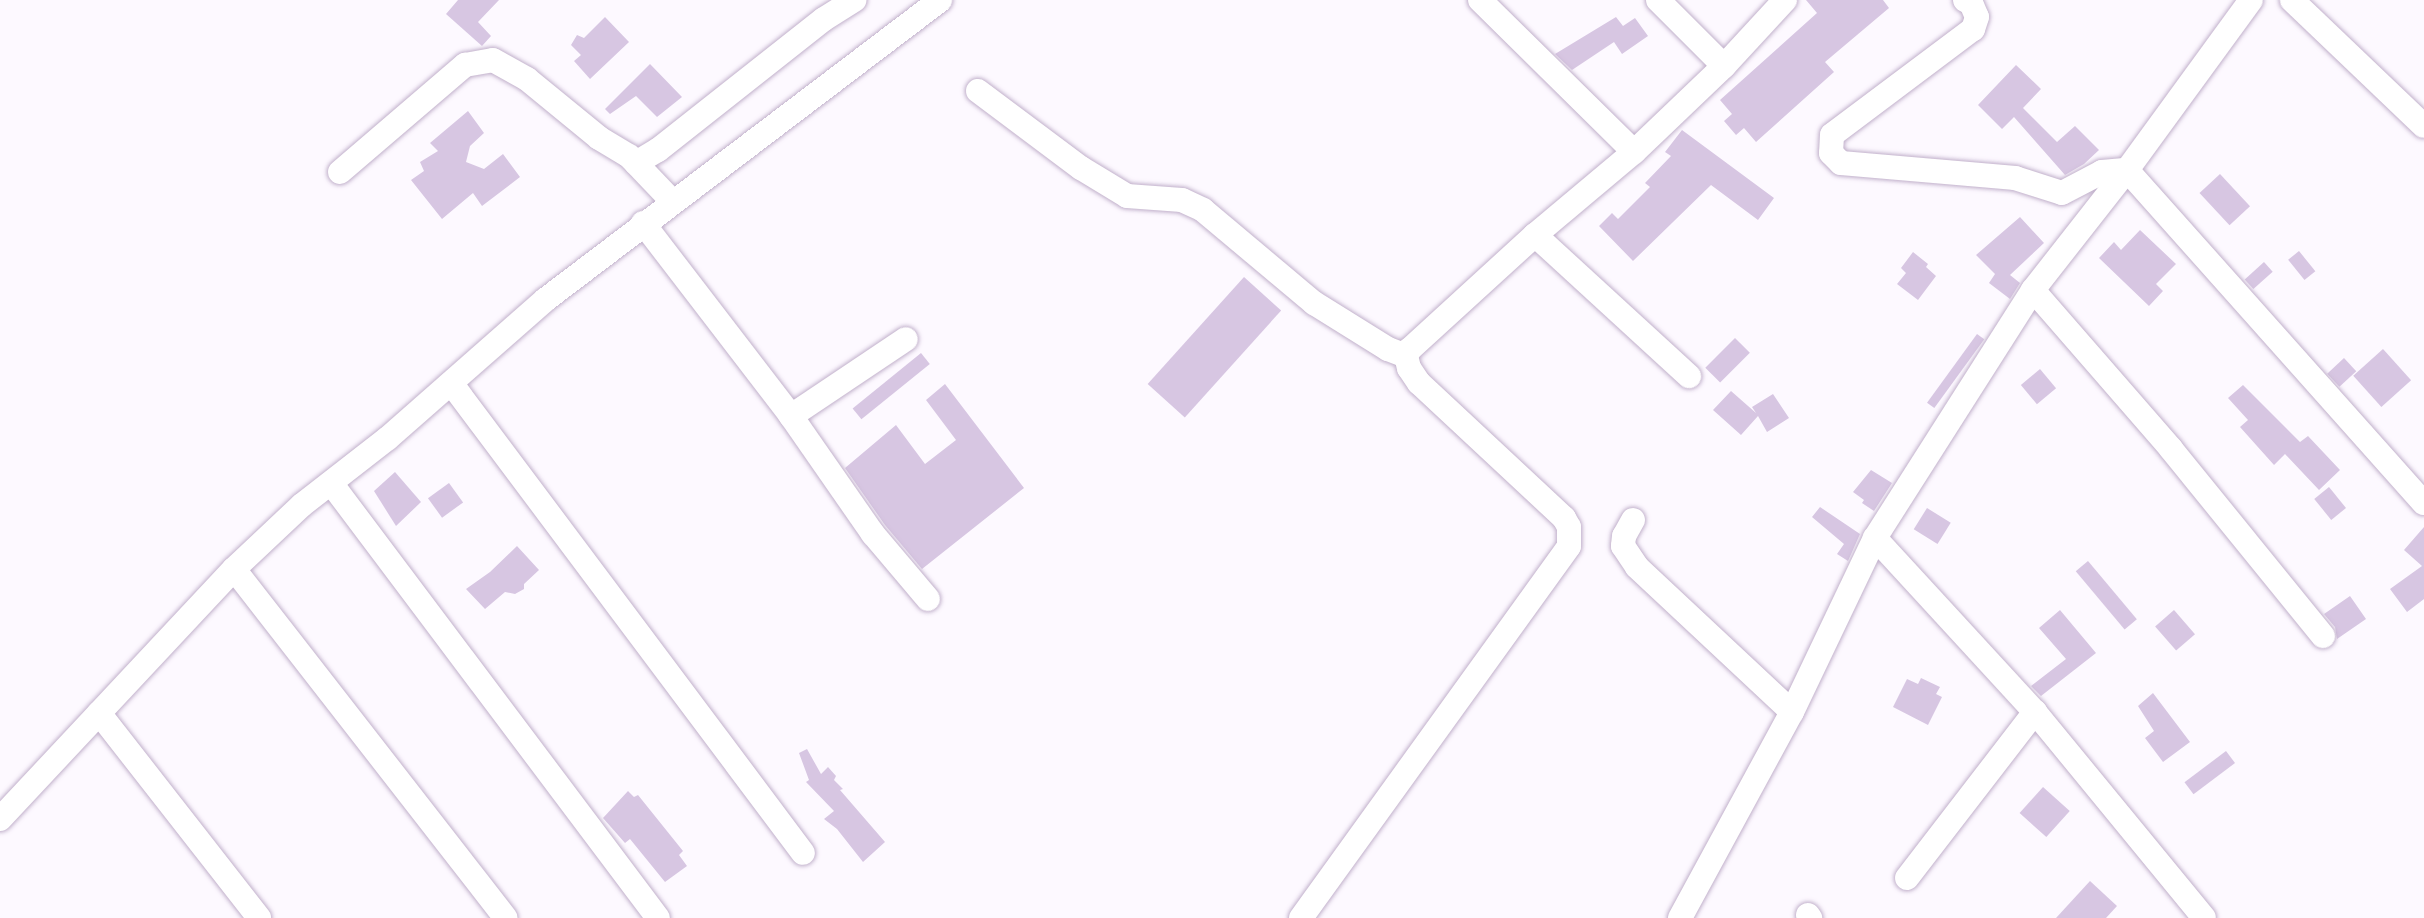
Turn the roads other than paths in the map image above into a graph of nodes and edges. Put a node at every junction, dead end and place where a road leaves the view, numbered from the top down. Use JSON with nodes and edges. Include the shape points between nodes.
{"nodes":[{"id":1,"x":854,"y":0,"type":"edge"},
{"id":2,"x":940,"y":0,"type":"edge"},
{"id":3,"x":1480,"y":0,"type":"edge"},
{"id":4,"x":1658,"y":0,"type":"edge"},
{"id":5,"x":1784,"y":0,"type":"edge"},
{"id":6,"x":1965,"y":0,"type":"edge"},
{"id":7,"x":2251,"y":0,"type":"edge"},
{"id":8,"x":2292,"y":0,"type":"edge"},
{"id":9,"x":1724,"y":66,"type":"junction"},
{"id":10,"x":978,"y":91,"type":"dead end"},
{"id":11,"x":2424,"y":126,"type":"edge"},
{"id":12,"x":1634,"y":152,"type":"junction"},
{"id":13,"x":636,"y":163,"type":"junction"},
{"id":14,"x":2127,"y":170,"type":"junction"},
{"id":15,"x":340,"y":172,"type":"dead end"},
{"id":16,"x":672,"y":201,"type":"junction"},
{"id":17,"x":643,"y":223,"type":"junction"},
{"id":18,"x":1535,"y":235,"type":"junction"},
{"id":19,"x":2033,"y":290,"type":"junction"},
{"id":20,"x":905,"y":339,"type":"dead end"},
{"id":21,"x":1406,"y":356,"type":"junction"},
{"id":22,"x":1689,"y":376,"type":"dead end"},
{"id":23,"x":451,"y":383,"type":"junction"},
{"id":24,"x":791,"y":416,"type":"junction"},
{"id":25,"x":331,"y":483,"type":"junction"},
{"id":26,"x":2424,"y":503,"type":"edge"},
{"id":27,"x":1633,"y":520,"type":"dead end"},
{"id":28,"x":1875,"y":538,"type":"junction"},
{"id":29,"x":234,"y":569,"type":"junction"},
{"id":30,"x":928,"y":599,"type":"dead end"},
{"id":31,"x":2323,"y":636,"type":"dead end"},
{"id":32,"x":1792,"y":712,"type":"junction"},
{"id":33,"x":2035,"y":712,"type":"junction"},
{"id":34,"x":99,"y":713,"type":"junction"},
{"id":35,"x":0,"y":819,"type":"edge"},
{"id":36,"x":803,"y":853,"type":"dead end"},
{"id":37,"x":1907,"y":878,"type":"dead end"},
{"id":38,"x":260,"y":918,"type":"edge"},
{"id":39,"x":506,"y":918,"type":"edge"},
{"id":40,"x":658,"y":918,"type":"edge"},
{"id":41,"x":1301,"y":918,"type":"edge"},
{"id":42,"x":1680,"y":918,"type":"edge"},
{"id":43,"x":2204,"y":918,"type":"edge"}],
"edges":[{"from":1,"to":13,"type":"street"},
{"from":2,"to":16,"type":"street"},
{"from":3,"to":12,"type":"street"},
{"from":4,"to":9,"type":"street"},
{"from":5,"to":9,"type":"street"},
{"from":6,"to":14,"type":"street","via":[[1977,17],[1973,29],[1832,135],[1831,153],[1841,163],[2015,178],[2062,193],[2102,172]]},
{"from":7,"to":14,"type":"street"},
{"from":8,"to":11,"type":"street"},
{"from":9,"to":12,"type":"street"},
{"from":10,"to":21,"type":"street","via":[[1127,196],[1182,200],[1203,209],[1314,303]]},
{"from":12,"to":18,"type":"street"},
{"from":13,"to":15,"type":"street","via":[[510,68],[493,60],[477,60],[450,76]]},
{"from":13,"to":16,"type":"street"},
{"from":14,"to":19,"type":"street"},
{"from":14,"to":26,"type":"street"},
{"from":16,"to":17,"type":"street"},
{"from":17,"to":23,"type":"street","via":[[545,300]]},
{"from":17,"to":24,"type":"street"},
{"from":18,"to":21,"type":"street","via":[[1412,345]]},
{"from":18,"to":22,"type":"street"},
{"from":19,"to":28,"type":"street"},
{"from":19,"to":31,"type":"street","via":[[2171,449]]},
{"from":20,"to":24,"type":"street"},
{"from":21,"to":41,"type":"street","via":[[1419,383],[1564,518],[1569,546]]},
{"from":23,"to":25,"type":"street"},
{"from":23,"to":36,"type":"street"},
{"from":24,"to":30,"type":"street","via":[[873,534]]},
{"from":25,"to":29,"type":"street","via":[[293,512]]},
{"from":25,"to":40,"type":"street"},
{"from":27,"to":32,"type":"street","via":[[1623,546],[1637,568]]},
{"from":28,"to":32,"type":"street"},
{"from":28,"to":33,"type":"street"},
{"from":29,"to":34,"type":"street"},
{"from":29,"to":39,"type":"street"},
{"from":32,"to":42,"type":"street"},
{"from":33,"to":37,"type":"street"},
{"from":33,"to":43,"type":"street"},
{"from":34,"to":35,"type":"street"},
{"from":34,"to":38,"type":"street"}]}
